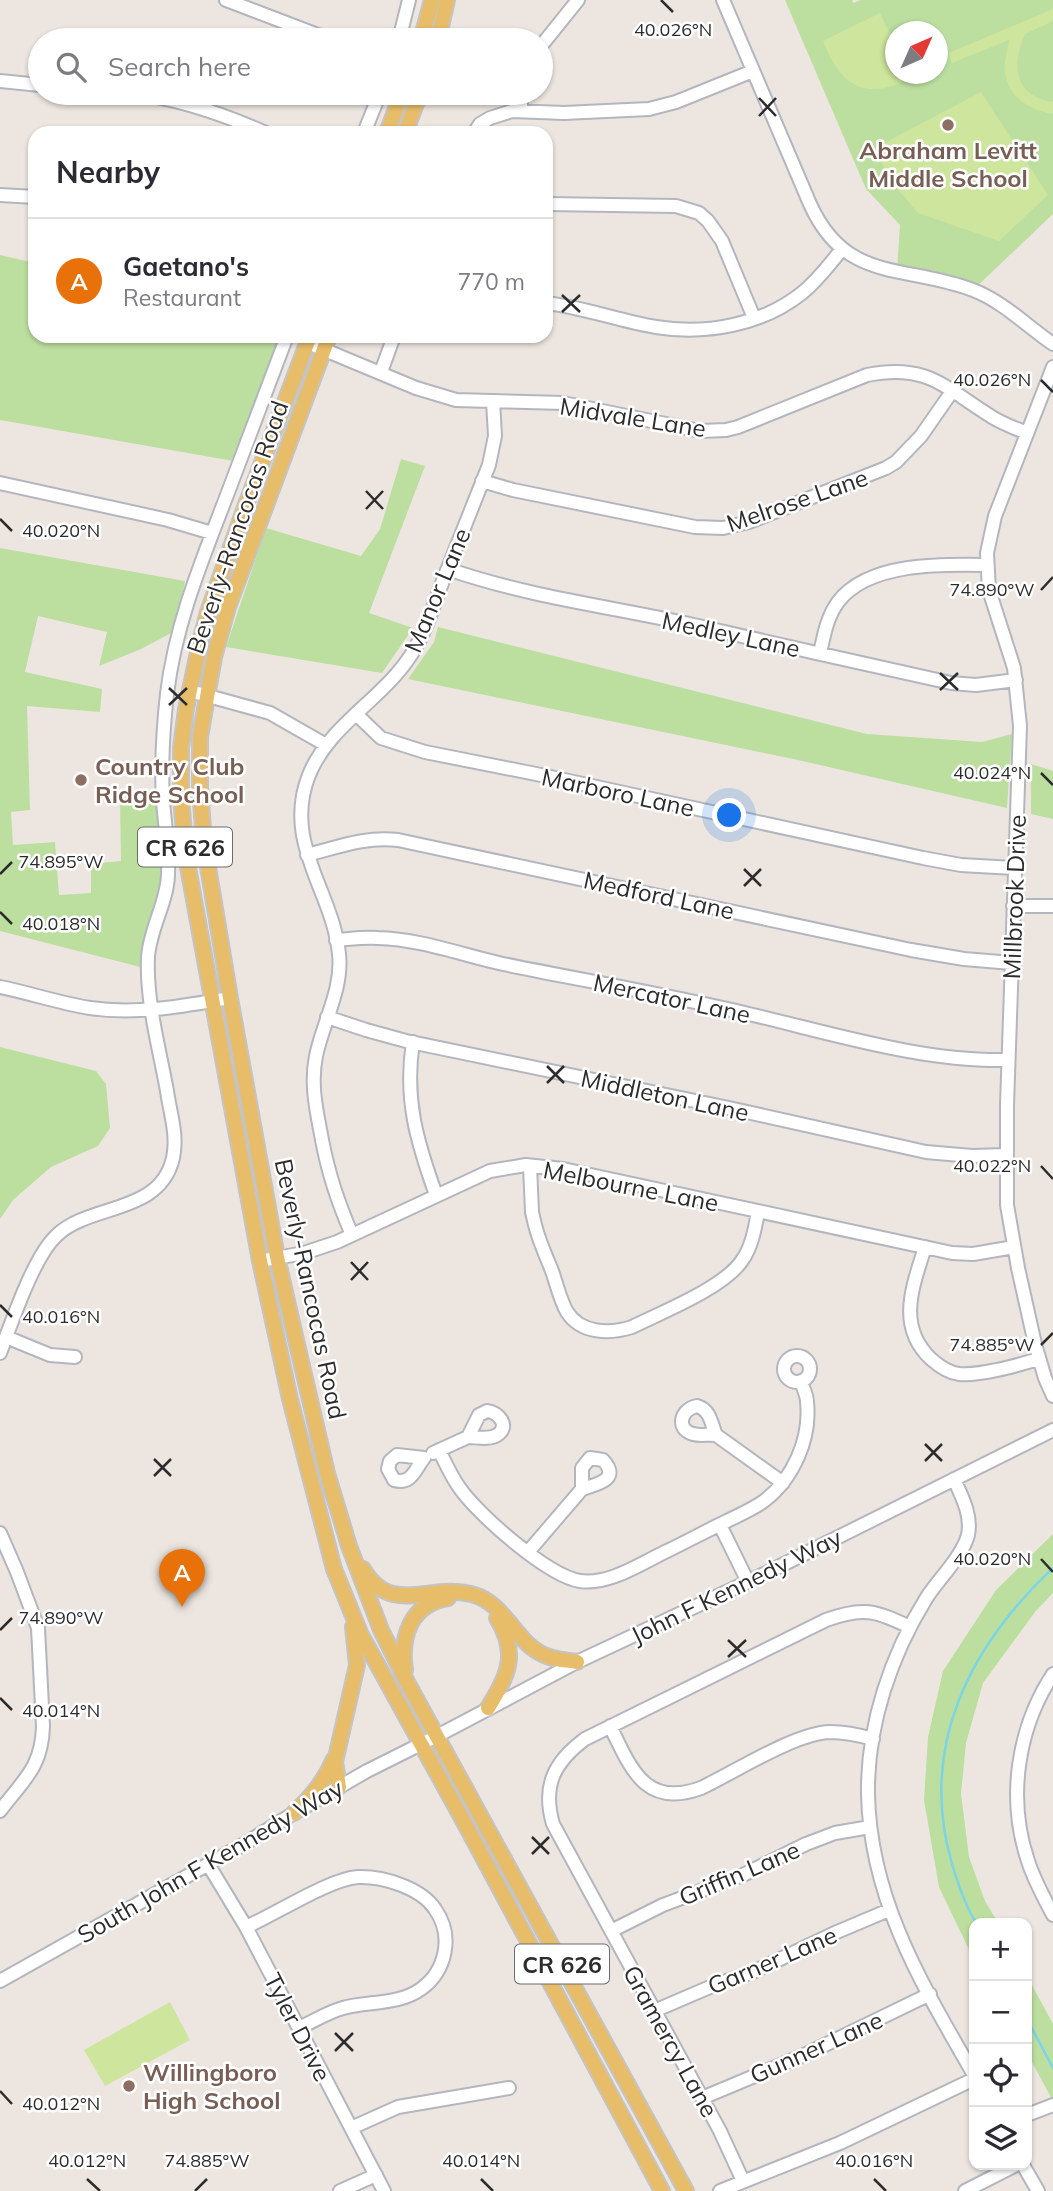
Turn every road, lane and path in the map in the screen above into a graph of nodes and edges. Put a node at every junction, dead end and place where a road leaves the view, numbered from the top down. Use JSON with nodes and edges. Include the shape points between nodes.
{"nodes":[{"id":1,"x":226,"y":0,"type":"edge"},
{"id":2,"x":410,"y":0,"type":"edge"},
{"id":3,"x":432,"y":0,"type":"edge"},
{"id":4,"x":447,"y":0,"type":"edge"},
{"id":5,"x":578,"y":0,"type":"edge"},
{"id":6,"x":723,"y":0,"type":"edge"},
{"id":7,"x":300,"y":28,"type":"edge"},
{"id":8,"x":402,"y":28,"type":"edge"},
{"id":9,"x":424,"y":28,"type":"edge"},
{"id":10,"x":441,"y":28,"type":"edge"},
{"id":11,"x":553,"y":31,"type":"edge"},
{"id":12,"x":753,"y":71,"type":"junction"},
{"id":13,"x":0,"y":81,"type":"edge"},
{"id":14,"x":28,"y":84,"type":"edge"},
{"id":15,"x":192,"y":105,"type":"edge"},
{"id":16,"x":375,"y":105,"type":"edge"},
{"id":17,"x":398,"y":105,"type":"edge"},
{"id":18,"x":416,"y":105,"type":"edge"},
{"id":19,"x":521,"y":105,"type":"edge"},
{"id":20,"x":521,"y":111,"type":"junction"},
{"id":21,"x":371,"y":115,"type":"junction"},
{"id":22,"x":248,"y":126,"type":"edge"},
{"id":23,"x":367,"y":126,"type":"edge"},
{"id":24,"x":385,"y":126,"type":"edge"},
{"id":25,"x":391,"y":126,"type":"edge"},
{"id":26,"x":408,"y":126,"type":"edge"},
{"id":27,"x":479,"y":126,"type":"edge"},
{"id":28,"x":0,"y":195,"type":"edge"},
{"id":29,"x":28,"y":197,"type":"edge"},
{"id":30,"x":553,"y":204,"type":"edge"},
{"id":31,"x":842,"y":249,"type":"junction"},
{"id":32,"x":553,"y":305,"type":"edge"},
{"id":33,"x":754,"y":318,"type":"junction"},
{"id":34,"x":284,"y":343,"type":"edge"},
{"id":35,"x":308,"y":343,"type":"edge"},
{"id":36,"x":327,"y":343,"type":"edge"},
{"id":37,"x":329,"y":343,"type":"edge"},
{"id":38,"x":391,"y":343,"type":"edge"},
{"id":39,"x":1053,"y":344,"type":"edge"},
{"id":40,"x":1053,"y":367,"type":"edge"},
{"id":41,"x":381,"y":372,"type":"junction"},
{"id":42,"x":953,"y":390,"type":"junction"},
{"id":43,"x":493,"y":401,"type":"junction"},
{"id":44,"x":1027,"y":433,"type":"junction"},
{"id":45,"x":482,"y":481,"type":"junction"},
{"id":46,"x":0,"y":483,"type":"edge"},
{"id":47,"x":212,"y":533,"type":"junction"},
{"id":48,"x":987,"y":565,"type":"junction"},
{"id":49,"x":448,"y":569,"type":"junction"},
{"id":50,"x":186,"y":607,"type":"junction"},
{"id":51,"x":208,"y":612,"type":"junction"},
{"id":52,"x":820,"y":653,"type":"junction"},
{"id":53,"x":1016,"y":680,"type":"junction"},
{"id":54,"x":190,"y":691,"type":"junction"},
{"id":55,"x":207,"y":695,"type":"junction"},
{"id":56,"x":356,"y":714,"type":"junction"},
{"id":57,"x":326,"y":745,"type":"junction"},
{"id":58,"x":307,"y":855,"type":"junction"},
{"id":59,"x":1014,"y":868,"type":"junction"},
{"id":60,"x":1013,"y":906,"type":"junction"},
{"id":61,"x":1053,"y":906,"type":"edge"},
{"id":62,"x":336,"y":940,"type":"junction"},
{"id":63,"x":1012,"y":963,"type":"junction"},
{"id":64,"x":0,"y":987,"type":"edge"},
{"id":65,"x":230,"y":998,"type":"junction"},
{"id":66,"x":211,"y":1002,"type":"junction"},
{"id":67,"x":152,"y":1010,"type":"junction"},
{"id":68,"x":327,"y":1017,"type":"junction"},
{"id":69,"x":413,"y":1042,"type":"junction"},
{"id":70,"x":1008,"y":1060,"type":"junction"},
{"id":71,"x":1005,"y":1155,"type":"junction"},
{"id":72,"x":530,"y":1166,"type":"junction"},
{"id":73,"x":436,"y":1195,"type":"junction"},
{"id":74,"x":758,"y":1212,"type":"junction"},
{"id":75,"x":352,"y":1236,"type":"junction"},
{"id":76,"x":925,"y":1247,"type":"junction"},
{"id":77,"x":1014,"y":1247,"type":"junction"},
{"id":78,"x":277,"y":1257,"type":"junction"},
{"id":79,"x":260,"y":1261,"type":"junction"},
{"id":80,"x":6,"y":1337,"type":"junction"},
{"id":81,"x":0,"y":1353,"type":"edge"},
{"id":82,"x":75,"y":1357,"type":"dead end"},
{"id":83,"x":1039,"y":1359,"type":"junction"},
{"id":84,"x":801,"y":1381,"type":"dead end"},
{"id":85,"x":1053,"y":1396,"type":"edge"},
{"id":86,"x":1053,"y":1430,"type":"edge"},
{"id":87,"x":716,"y":1435,"type":"dead end"},
{"id":88,"x":468,"y":1437,"type":"dead end"},
{"id":89,"x":439,"y":1450,"type":"junction"},
{"id":90,"x":424,"y":1458,"type":"dead end"},
{"id":91,"x":954,"y":1479,"type":"junction"},
{"id":92,"x":783,"y":1483,"type":"junction"},
{"id":93,"x":582,"y":1489,"type":"dead end"},
{"id":94,"x":720,"y":1525,"type":"junction"},
{"id":95,"x":0,"y":1533,"type":"edge"},
{"id":96,"x":349,"y":1546,"type":"junction"},
{"id":97,"x":528,"y":1552,"type":"junction"},
{"id":98,"x":748,"y":1582,"type":"junction"},
{"id":99,"x":351,"y":1612,"type":"junction"},
{"id":100,"x":910,"y":1627,"type":"junction"},
{"id":101,"x":577,"y":1662,"type":"junction"},
{"id":102,"x":1053,"y":1674,"type":"edge"},
{"id":103,"x":407,"y":1682,"type":"junction"},
{"id":104,"x":488,"y":1708,"type":"junction"},
{"id":105,"x":610,"y":1726,"type":"junction"},
{"id":106,"x":437,"y":1736,"type":"junction"},
{"id":107,"x":873,"y":1738,"type":"junction"},
{"id":108,"x":421,"y":1745,"type":"junction"},
{"id":109,"x":337,"y":1751,"type":"junction"},
{"id":110,"x":340,"y":1787,"type":"junction"},
{"id":111,"x":0,"y":1811,"type":"edge"},
{"id":112,"x":294,"y":1813,"type":"junction"},
{"id":113,"x":870,"y":1827,"type":"junction"},
{"id":114,"x":208,"y":1864,"type":"junction"},
{"id":115,"x":889,"y":1910,"type":"junction"},
{"id":116,"x":1052,"y":1913,"type":"edge"},
{"id":117,"x":246,"y":1927,"type":"junction"},
{"id":118,"x":611,"y":1931,"type":"junction"},
{"id":119,"x":2,"y":1976,"type":"edge"},
{"id":120,"x":930,"y":1994,"type":"junction"},
{"id":121,"x":654,"y":2011,"type":"junction"},
{"id":122,"x":299,"y":2028,"type":"junction"},
{"id":123,"x":969,"y":2068,"type":"edge"},
{"id":124,"x":969,"y":2079,"type":"edge"},
{"id":125,"x":509,"y":2088,"type":"dead end"},
{"id":126,"x":702,"y":2098,"type":"junction"},
{"id":127,"x":1053,"y":2105,"type":"edge"},
{"id":128,"x":1032,"y":2113,"type":"edge"},
{"id":129,"x":351,"y":2128,"type":"junction"},
{"id":130,"x":1006,"y":2170,"type":"edge"},
{"id":131,"x":1026,"y":2170,"type":"edge"},
{"id":132,"x":376,"y":2175,"type":"junction"},
{"id":133,"x":743,"y":2181,"type":"junction"},
{"id":134,"x":340,"y":2191,"type":"edge"},
{"id":135,"x":384,"y":2191,"type":"edge"},
{"id":136,"x":662,"y":2191,"type":"edge"},
{"id":137,"x":686,"y":2191,"type":"edge"},
{"id":138,"x":720,"y":2191,"type":"edge"},
{"id":139,"x":964,"y":2191,"type":"edge"},
{"id":140,"x":1038,"y":2191,"type":"edge"}],
"edges":[{"from":1,"to":7,"type":"street"},
{"from":2,"to":8,"type":"street"},
{"from":3,"to":9,"type":"main road"},
{"from":4,"to":10,"type":"main road"},
{"from":5,"to":11,"type":"street"},
{"from":6,"to":12,"type":"street"},
{"from":12,"to":20,"type":"street","via":[[649,109]]},
{"from":12,"to":31,"type":"street","via":[[815,215]]},
{"from":13,"to":14,"type":"street"},
{"from":15,"to":22,"type":"street"},
{"from":16,"to":21,"type":"street"},
{"from":17,"to":25,"type":"main road"},
{"from":18,"to":26,"type":"main road"},
{"from":19,"to":20,"type":"street"},
{"from":20,"to":27,"type":"street","via":[[500,113]]},
{"from":21,"to":23,"type":"street"},
{"from":21,"to":24,"type":"street"},
{"from":28,"to":29,"type":"street"},
{"from":30,"to":33,"type":"street","via":[[676,206],[699,213],[722,240]]},
{"from":31,"to":33,"type":"street","via":[[804,292]]},
{"from":31,"to":39,"type":"street","via":[[867,264],[971,289]]},
{"from":32,"to":33,"type":"street","via":[[684,331],[725,327]]},
{"from":34,"to":47,"type":"street"},
{"from":35,"to":51,"type":"main road","name":"Beverly-Rancocas Road","number":"CR 626"},
{"from":36,"to":55,"type":"main road","name":"Beverly-Rancocas Road","number":"CR 626","via":[[228,607]]},
{"from":37,"to":41,"type":"street","name":"Midvale Lane"},
{"from":38,"to":41,"type":"street"},
{"from":40,"to":44,"type":"street","name":"Millbrook Drive"},
{"from":41,"to":43,"type":"street","name":"Midvale Lane","via":[[456,400]]},
{"from":42,"to":43,"type":"street","name":"Midvale Lane","via":[[922,374],[887,371],[738,427],[714,431],[563,403]]},
{"from":42,"to":44,"type":"street","name":"Midvale Lane","via":[[1000,422]]},
{"from":42,"to":45,"type":"street","name":"Melrose Lane","via":[[896,462],[736,526],[695,527]]},
{"from":43,"to":45,"type":"street","name":"Manor Lane","via":[[494,445]]},
{"from":44,"to":48,"type":"street","name":"Millbrook Drive","via":[[995,516]]},
{"from":45,"to":49,"type":"street","name":"Manor Lane"},
{"from":46,"to":47,"type":"street"},
{"from":47,"to":50,"type":"street"},
{"from":48,"to":52,"type":"street","via":[[915,566],[855,586],[832,612]]},
{"from":48,"to":53,"type":"street","name":"Millbrook Drive","via":[[989,590]]},
{"from":49,"to":52,"type":"street","name":"Medley Lane","via":[[571,601]]},
{"from":49,"to":56,"type":"street","name":"Manor Lane","via":[[412,653],[395,677]]},
{"from":50,"to":51,"type":"street"},
{"from":50,"to":67,"type":"street","via":[[169,678],[164,726],[162,788],[168,874],[149,947]]},
{"from":51,"to":54,"type":"main road","name":"Beverly-Rancocas Road","number":"CR 626"},
{"from":52,"to":53,"type":"street","name":"Medley Lane","via":[[964,685]]},
{"from":53,"to":59,"type":"street","name":"Millbrook Drive","via":[[1020,734]]},
{"from":54,"to":55,"type":"street"},
{"from":54,"to":66,"type":"main road","name":"Beverly-Rancocas Road","number":"CR 626","via":[[181,748],[181,798]]},
{"from":55,"to":57,"type":"street","via":[[270,713]]},
{"from":55,"to":65,"type":"main road","name":"Beverly-Rancocas Road","number":"CR 626","via":[[200,737],[204,844]]},
{"from":56,"to":57,"type":"street","name":"Manor Lane"},
{"from":56,"to":59,"type":"street","name":"Marboro Lane","via":[[381,738],[425,752],[923,858]]},
{"from":57,"to":58,"type":"street","name":"Manor Lane","via":[[308,777],[303,800],[301,825]]},
{"from":58,"to":62,"type":"street","name":"Manor Lane"},
{"from":58,"to":63,"type":"street","name":"Medford Lane","via":[[385,838],[911,950]]},
{"from":59,"to":60,"type":"street","name":"Millbrook Drive"},
{"from":60,"to":61,"type":"street"},
{"from":60,"to":63,"type":"street","name":"Millbrook Drive"},
{"from":62,"to":68,"type":"street","name":"Manor Lane","via":[[338,976]]},
{"from":62,"to":70,"type":"street","name":"Mercator Lane","via":[[401,940],[827,1033],[959,1059]]},
{"from":63,"to":70,"type":"street","name":"Millbrook Drive"},
{"from":64,"to":67,"type":"street","via":[[91,1008]]},
{"from":65,"to":66,"type":"street"},
{"from":65,"to":78,"type":"main road","name":"Beverly-Rancocas Road","number":"CR 626"},
{"from":66,"to":67,"type":"street"},
{"from":66,"to":79,"type":"main road","name":"Beverly-Rancocas Road","number":"CR 626"},
{"from":67,"to":80,"type":"street","via":[[174,1131],[169,1169],[143,1197],[80,1221],[57,1235],[41,1256]]},
{"from":68,"to":69,"type":"street","name":"Middleton Lane"},
{"from":68,"to":75,"type":"street","name":"Manor Lane","via":[[316,1056],[314,1098],[334,1193]]},
{"from":69,"to":71,"type":"street","name":"Middleton Lane","via":[[926,1152]]},
{"from":69,"to":73,"type":"street","via":[[411,1108]]},
{"from":70,"to":71,"type":"street","name":"Millbrook Drive"},
{"from":71,"to":77,"type":"street","name":"Millbrook Drive"},
{"from":72,"to":73,"type":"street","name":"Melbourne Lane","via":[[490,1171]]},
{"from":72,"to":74,"type":"street","name":"Melbourne Lane"},
{"from":72,"to":74,"type":"street","via":[[535,1225],[563,1303],[572,1318],[600,1331],[632,1326],[728,1276],[744,1259]]},
{"from":73,"to":75,"type":"street","name":"Melbourne Lane"},
{"from":74,"to":76,"type":"street","name":"Melbourne Lane"},
{"from":75,"to":78,"type":"street","name":"Melbourne Lane","via":[[313,1251]]},
{"from":76,"to":77,"type":"street","name":"Melbourne Lane","via":[[963,1255]]},
{"from":76,"to":83,"type":"street","via":[[910,1315],[913,1333],[933,1361],[959,1374]]},
{"from":77,"to":83,"type":"street","name":"Millbrook Drive"},
{"from":78,"to":79,"type":"street","name":"Melbourne Lane"},
{"from":78,"to":96,"type":"main road","name":"Beverly-Rancocas Road","number":"CR 626","via":[[327,1473]]},
{"from":79,"to":99,"type":"main road","name":"Beverly-Rancocas Road","number":"CR 626","via":[[317,1509]]},
{"from":80,"to":81,"type":"street"},
{"from":80,"to":82,"type":"street","via":[[50,1355]]},
{"from":83,"to":85,"type":"street","name":"Millbrook Drive"},
{"from":84,"to":92,"type":"street","via":[[807,1401],[805,1435]]},
{"from":86,"to":91,"type":"street","name":"John F Kennedy Way"},
{"from":87,"to":92,"type":"street"},
{"from":88,"to":89,"type":"street"},
{"from":89,"to":90,"type":"street"},
{"from":89,"to":97,"type":"street","via":[[467,1497]]},
{"from":91,"to":98,"type":"street","name":"John F Kennedy Way"},
{"from":91,"to":100,"type":"street","via":[[969,1531]]},
{"from":92,"to":94,"type":"street","via":[[758,1505]]},
{"from":93,"to":97,"type":"street"},
{"from":94,"to":97,"type":"street","via":[[625,1571],[593,1581],[560,1574]]},
{"from":94,"to":98,"type":"street"},
{"from":95,"to":111,"type":"street","via":[[38,1628],[43,1739],[37,1762]]},
{"from":96,"to":101,"type":"main road","via":[[370,1582],[381,1590],[409,1596],[474,1594],[499,1611],[540,1654]]},
{"from":96,"to":103,"type":"main road","name":"Beverly-Rancocas Road","number":"CR 626","via":[[381,1630]]},
{"from":98,"to":101,"type":"street","name":"John F Kennedy Way"},
{"from":99,"to":108,"type":"main road","name":"Beverly-Rancocas Road","number":"CR 626"},
{"from":99,"to":109,"type":"main road","via":[[357,1665]]},
{"from":100,"to":105,"type":"street","name":"Gramercy Lane","via":[[867,1611],[836,1616]]},
{"from":100,"to":107,"type":"street","via":[[891,1671]]},
{"from":101,"to":104,"type":"street","name":"John F Kennedy Way"},
{"from":102,"to":116,"type":"street","via":[[1022,1742],[1017,1788],[1027,1861]]},
{"from":103,"to":104,"type":"main road","via":[[403,1642],[413,1620],[432,1602],[459,1597],[473,1601],[497,1618],[509,1645],[505,1680]]},
{"from":103,"to":106,"type":"main road","name":"Beverly-Rancocas Road","number":"CR 626"},
{"from":104,"to":106,"type":"street","name":"John F Kennedy Way"},
{"from":105,"to":107,"type":"street","via":[[636,1776],[669,1793],[701,1788],[812,1735],[832,1732]]},
{"from":105,"to":118,"type":"street","name":"Gramercy Lane","via":[[567,1755],[548,1794],[553,1824]]},
{"from":106,"to":108,"type":"street","name":"John F Kennedy Way"},
{"from":106,"to":137,"type":"main road","name":"Beverly-Rancocas Road","number":"CR 626"},
{"from":107,"to":113,"type":"street"},
{"from":108,"to":110,"type":"street","name":"South John F Kennedy Way"},
{"from":108,"to":136,"type":"main road","name":"Beverly-Rancocas Road","number":"CR 626"},
{"from":109,"to":110,"type":"main road","via":[[335,1770]]},
{"from":109,"to":112,"type":"main road","via":[[325,1779]]},
{"from":110,"to":112,"type":"street","name":"South John F Kennedy Way"},
{"from":112,"to":114,"type":"street","name":"South John F Kennedy Way"},
{"from":113,"to":115,"type":"street"},
{"from":113,"to":118,"type":"street","name":"Griffin Lane","via":[[806,1844]]},
{"from":114,"to":117,"type":"street","name":"Tyler Drive"},
{"from":114,"to":119,"type":"street","name":"South John F Kennedy Way"},
{"from":115,"to":120,"type":"street"},
{"from":115,"to":121,"type":"street","name":"Garner Lane"},
{"from":117,"to":122,"type":"street","name":"Tyler Drive"},
{"from":117,"to":122,"type":"street","via":[[333,1884],[358,1877],[416,1892],[435,1908],[445,1940],[436,1976],[401,1998],[342,2008]]},
{"from":118,"to":121,"type":"street","name":"Gramercy Lane"},
{"from":120,"to":123,"type":"street"},
{"from":120,"to":126,"type":"street","name":"Gunner Lane"},
{"from":121,"to":126,"type":"street","name":"Gramercy Lane"},
{"from":122,"to":129,"type":"street","name":"Tyler Drive"},
{"from":124,"to":133,"type":"street","via":[[840,2143]]},
{"from":125,"to":129,"type":"street","via":[[398,2107]]},
{"from":126,"to":133,"type":"street","name":"Gramercy Lane"},
{"from":127,"to":128,"type":"street"},
{"from":129,"to":132,"type":"street","name":"Tyler Drive"},
{"from":130,"to":139,"type":"street"},
{"from":131,"to":140,"type":"street"},
{"from":132,"to":134,"type":"street"},
{"from":132,"to":135,"type":"street","name":"Tyler Drive"},
{"from":133,"to":138,"type":"street"}]}
